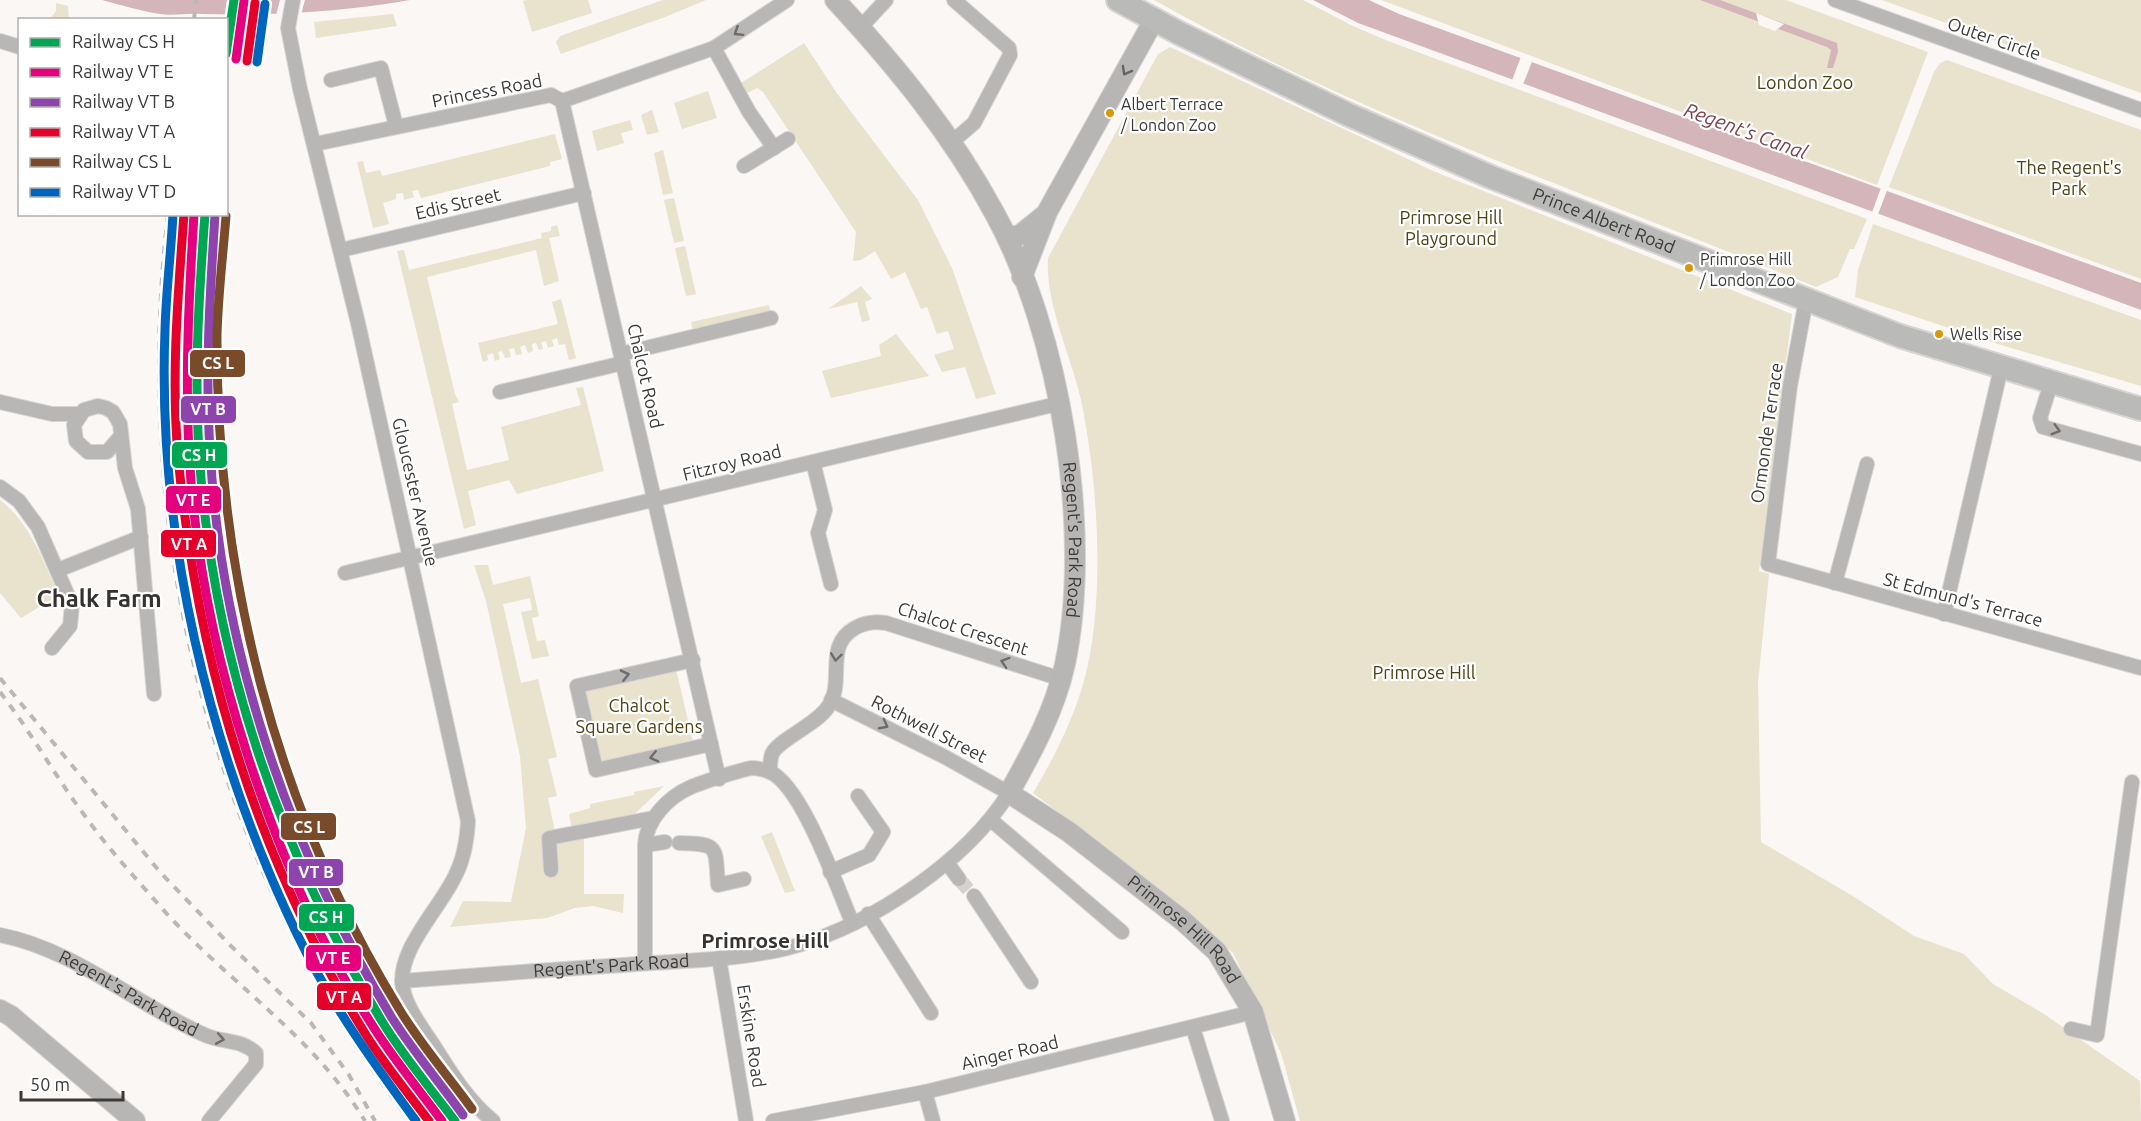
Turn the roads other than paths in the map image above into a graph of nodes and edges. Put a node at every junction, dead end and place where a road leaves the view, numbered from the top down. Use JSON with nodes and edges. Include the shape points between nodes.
{"nodes":[{"id":1,"x":292,"y":0,"type":"edge"},
{"id":2,"x":787,"y":0,"type":"edge"},
{"id":3,"x":835,"y":0,"type":"edge"},
{"id":4,"x":886,"y":0,"type":"edge"},
{"id":5,"x":954,"y":0,"type":"edge"},
{"id":6,"x":1118,"y":0,"type":"edge"},
{"id":7,"x":1835,"y":0,"type":"edge"},
{"id":8,"x":1154,"y":20,"type":"junction"},
{"id":9,"x":860,"y":28,"type":"junction"},
{"id":10,"x":0,"y":41,"type":"edge"},
{"id":11,"x":18,"y":46,"type":"edge"},
{"id":12,"x":714,"y":48,"type":"junction"},
{"id":13,"x":331,"y":80,"type":"dead end"},
{"id":14,"x":562,"y":101,"type":"junction"},
{"id":15,"x":2141,"y":110,"type":"edge"},
{"id":16,"x":396,"y":126,"type":"junction"},
{"id":17,"x":788,"y":139,"type":"dead end"},
{"id":18,"x":952,"y":142,"type":"junction"},
{"id":19,"x":315,"y":144,"type":"junction"},
{"id":20,"x":774,"y":148,"type":"junction"},
{"id":21,"x":744,"y":166,"type":"dead end"},
{"id":22,"x":584,"y":193,"type":"junction"},
{"id":23,"x":1046,"y":214,"type":"junction"},
{"id":24,"x":1007,"y":237,"type":"junction"},
{"id":25,"x":341,"y":250,"type":"junction"},
{"id":26,"x":1022,"y":277,"type":"junction"},
{"id":27,"x":1806,"y":300,"type":"junction"},
{"id":28,"x":771,"y":318,"type":"dead end"},
{"id":29,"x":622,"y":358,"type":"junction"},
{"id":30,"x":2001,"y":369,"type":"junction"},
{"id":31,"x":2051,"y":383,"type":"junction"},
{"id":32,"x":500,"y":392,"type":"dead end"},
{"id":33,"x":0,"y":402,"type":"edge"},
{"id":34,"x":1061,"y":404,"type":"junction"},
{"id":35,"x":2141,"y":409,"type":"edge"},
{"id":36,"x":52,"y":414,"type":"junction"},
{"id":37,"x":79,"y":414,"type":"junction"},
{"id":38,"x":73,"y":431,"type":"junction"},
{"id":39,"x":120,"y":438,"type":"junction"},
{"id":40,"x":102,"y":454,"type":"junction"},
{"id":41,"x":2141,"y":454,"type":"edge"},
{"id":42,"x":813,"y":462,"type":"junction"},
{"id":43,"x":1868,"y":464,"type":"dead end"},
{"id":44,"x":125,"y":468,"type":"junction"},
{"id":45,"x":0,"y":488,"type":"edge"},
{"id":46,"x":655,"y":501,"type":"junction"},
{"id":47,"x":141,"y":537,"type":"junction"},
{"id":48,"x":411,"y":558,"type":"junction"},
{"id":49,"x":1776,"y":566,"type":"joint"},
{"id":50,"x":58,"y":570,"type":"junction"},
{"id":51,"x":345,"y":573,"type":"dead end"},
{"id":52,"x":1835,"y":583,"type":"junction"},
{"id":53,"x":831,"y":584,"type":"dead end"},
{"id":54,"x":1944,"y":614,"type":"junction"},
{"id":55,"x":52,"y":648,"type":"dead end"},
{"id":56,"x":693,"y":660,"type":"junction"},
{"id":57,"x":2141,"y":668,"type":"edge"},
{"id":58,"x":1061,"y":679,"type":"junction"},
{"id":59,"x":154,"y":694,"type":"dead end"},
{"id":60,"x":831,"y":700,"type":"junction"},
{"id":61,"x":711,"y":744,"type":"junction"},
{"id":62,"x":770,"y":772,"type":"junction"},
{"id":63,"x":719,"y":779,"type":"junction"},
{"id":64,"x":2132,"y":782,"type":"dead end"},
{"id":65,"x":1009,"y":793,"type":"junction"},
{"id":66,"x":858,"y":796,"type":"dead end"},
{"id":67,"x":653,"y":818,"type":"junction"},
{"id":68,"x":991,"y":820,"type":"junction"},
{"id":69,"x":645,"y":845,"type":"junction"},
{"id":70,"x":947,"y":862,"type":"junction"},
{"id":71,"x":551,"y":870,"type":"dead end"},
{"id":72,"x":830,"y":872,"type":"junction"},
{"id":73,"x":744,"y":879,"type":"dead end"},
{"id":74,"x":959,"y":879,"type":"tunnel mouth"},
{"id":75,"x":974,"y":896,"type":"tunnel mouth"},
{"id":76,"x":868,"y":914,"type":"junction"},
{"id":77,"x":852,"y":922,"type":"junction"},
{"id":78,"x":1122,"y":932,"type":"dead end"},
{"id":79,"x":0,"y":935,"type":"edge"},
{"id":80,"x":720,"y":958,"type":"junction"},
{"id":81,"x":645,"y":963,"type":"junction"},
{"id":82,"x":402,"y":981,"type":"junction"},
{"id":83,"x":1031,"y":982,"type":"dead end"},
{"id":84,"x":0,"y":1010,"type":"edge"},
{"id":85,"x":1253,"y":1012,"type":"junction"},
{"id":86,"x":931,"y":1013,"type":"dead end"},
{"id":87,"x":1193,"y":1028,"type":"junction"},
{"id":88,"x":2071,"y":1029,"type":"dead end"},
{"id":89,"x":925,"y":1092,"type":"junction"},
{"id":90,"x":135,"y":1121,"type":"edge"},
{"id":91,"x":209,"y":1121,"type":"edge"},
{"id":92,"x":493,"y":1121,"type":"edge"},
{"id":93,"x":746,"y":1121,"type":"edge"},
{"id":94,"x":773,"y":1121,"type":"edge"},
{"id":95,"x":933,"y":1121,"type":"edge"},
{"id":96,"x":1221,"y":1121,"type":"edge"},
{"id":97,"x":1285,"y":1121,"type":"edge"}],
"edges":[{"from":1,"to":19,"type":"street","name":"Gloucester Avenue","via":[[288,21]]},
{"from":2,"to":12,"type":"street","name":"Princess Road","one_way":true},
{"from":3,"to":9,"type":"street","name":"Regent's Park Road"},
{"from":4,"to":9,"type":"street"},
{"from":5,"to":18,"type":"street","via":[[1009,48],[1010,55],[974,123]]},
{"from":6,"to":8,"type":"main road","name":"Prince Albert Road"},
{"from":7,"to":15,"type":"street","name":"Outer Circle"},
{"from":8,"to":23,"type":"street","one_way":true},
{"from":8,"to":27,"type":"main road","name":"Prince Albert Road","via":[[1417,146]]},
{"from":9,"to":18,"type":"street","name":"Regent's Park Road","via":[[914,90]]},
{"from":10,"to":11,"type":"street"},
{"from":12,"to":14,"type":"street","name":"Princess Road"},
{"from":12,"to":20,"type":"street"},
{"from":13,"to":16,"type":"street","via":[[381,68]]},
{"from":14,"to":16,"type":"street","name":"Princess Road","via":[[551,95]]},
{"from":14,"to":22,"type":"street","name":"Chalcot Road"},
{"from":16,"to":19,"type":"street","name":"Princess Road"},
{"from":17,"to":20,"type":"street"},
{"from":18,"to":24,"type":"street","name":"Regent's Park Road"},
{"from":19,"to":25,"type":"street","name":"Gloucester Avenue"},
{"from":20,"to":21,"type":"street"},
{"from":22,"to":25,"type":"street","name":"Edis Street"},
{"from":22,"to":29,"type":"street","name":"Chalcot Road"},
{"from":23,"to":24,"type":"street","via":[[1020,235]]},
{"from":23,"to":26,"type":"street"},
{"from":24,"to":26,"type":"street","name":"Regent's Park Road"},
{"from":25,"to":48,"type":"street","name":"Gloucester Avenue"},
{"from":26,"to":34,"type":"street","name":"Regent's Park Road"},
{"from":27,"to":30,"type":"main road","name":"Prince Albert Road"},
{"from":27,"to":49,"type":"street","name":"Ormonde Terrace","via":[[1790,386],[1769,552],[1768,564]]},
{"from":28,"to":29,"type":"street"},
{"from":29,"to":32,"type":"street"},
{"from":29,"to":46,"type":"street","name":"Chalcot Road"},
{"from":30,"to":31,"type":"main road","name":"Prince Albert Road"},
{"from":30,"to":54,"type":"street"},
{"from":31,"to":35,"type":"main road","name":"Prince Albert Road"},
{"from":31,"to":41,"type":"street","one_way":true,"via":[[2040,418],[2043,427]]},
{"from":33,"to":36,"type":"street"},
{"from":34,"to":42,"type":"street","name":"Fitzroy Road"},
{"from":34,"to":58,"type":"street","name":"Regent's Park Road","via":[[1073,519],[1073,568],[1068,644]]},
{"from":36,"to":37,"type":"street"},
{"from":36,"to":38,"type":"street"},
{"from":37,"to":38,"type":"street"},
{"from":37,"to":39,"type":"street","via":[[89,407],[106,408],[118,417]]},
{"from":38,"to":40,"type":"street","via":[[81,448]]},
{"from":39,"to":40,"type":"street"},
{"from":39,"to":44,"type":"street"},
{"from":40,"to":44,"type":"street"},
{"from":42,"to":46,"type":"street","name":"Fitzroy Road"},
{"from":42,"to":53,"type":"street","via":[[825,510],[818,533]]},
{"from":43,"to":52,"type":"street"},
{"from":44,"to":47,"type":"street","via":[[135,497]]},
{"from":45,"to":50,"type":"street","via":[[29,512]]},
{"from":46,"to":48,"type":"street","name":"Fitzroy Road"},
{"from":46,"to":56,"type":"street","name":"Chalcot Road"},
{"from":47,"to":50,"type":"street"},
{"from":47,"to":59,"type":"street"},
{"from":48,"to":51,"type":"street","name":"Fitzroy Road"},
{"from":48,"to":82,"type":"street","name":"Gloucester Avenue","via":[[465,799],[468,830],[456,874],[407,955]]},
{"from":49,"to":52,"type":"street","name":"St Edmund's Terrace"},
{"from":50,"to":55,"type":"street","via":[[73,613],[70,626]]},
{"from":52,"to":54,"type":"street","name":"St Edmund's Terrace"},
{"from":54,"to":57,"type":"street","name":"St Edmund's Terrace"},
{"from":56,"to":61,"type":"street","name":"Chalcot Road"},
{"from":61,"to":56,"type":"street","one_way":true,"via":[[596,770],[577,686]]},
{"from":58,"to":60,"type":"street","name":"Chalcot Crescent","one_way":true,"via":[[875,622],[862,624],[842,638],[836,653]]},
{"from":58,"to":65,"type":"street","name":"Regent's Park Road","via":[[1039,736]]},
{"from":60,"to":62,"type":"street","via":[[808,727],[777,747],[771,756]]},
{"from":60,"to":65,"type":"street","name":"Rothwell Street","one_way":true},
{"from":61,"to":63,"type":"street","name":"Chalcot Road"},
{"from":62,"to":63,"type":"street","via":[[752,768]]},
{"from":62,"to":72,"type":"street","via":[[787,786],[811,827]]},
{"from":63,"to":67,"type":"street","via":[[690,787]]},
{"from":64,"to":88,"type":"street","via":[[2097,1035]]},
{"from":65,"to":68,"type":"street","name":"Regent's Park Road"},
{"from":65,"to":85,"type":"street","name":"Primrose Hill Road","via":[[1069,832],[1198,934],[1225,964]]},
{"from":66,"to":72,"type":"street","via":[[883,832],[869,855]]},
{"from":67,"to":69,"type":"street"},
{"from":67,"to":71,"type":"street","via":[[549,838]]},
{"from":68,"to":70,"type":"street","name":"Regent's Park Road"},
{"from":68,"to":78,"type":"street"},
{"from":69,"to":73,"type":"street","via":[[706,843],[716,855],[718,885]]},
{"from":69,"to":81,"type":"street"},
{"from":70,"to":74,"type":"street"},
{"from":70,"to":76,"type":"street","name":"Regent's Park Road"},
{"from":72,"to":77,"type":"street"},
{"from":75,"to":83,"type":"street"},
{"from":76,"to":77,"type":"street","name":"Regent's Park Road"},
{"from":76,"to":86,"type":"street"},
{"from":77,"to":80,"type":"street","name":"Regent's Park Road","via":[[793,946]]},
{"from":79,"to":91,"type":"street","name":"Regent's Park Road","one_way":true,"via":[[23,941],[87,970],[208,1037],[245,1044],[256,1053],[254,1068]]},
{"from":80,"to":81,"type":"street","name":"Regent's Park Road"},
{"from":80,"to":93,"type":"street","name":"Erskine Road"},
{"from":81,"to":82,"type":"street","name":"Regent's Park Road"},
{"from":82,"to":92,"type":"street","via":[[417,1019],[451,1072]]},
{"from":84,"to":90,"type":"street"},
{"from":85,"to":87,"type":"street","name":"Ainger Road"},
{"from":85,"to":97,"type":"street","name":"Primrose Hill Road"},
{"from":87,"to":89,"type":"street","name":"Ainger Road"},
{"from":87,"to":96,"type":"street"},
{"from":89,"to":94,"type":"street","name":"Ainger Road"},
{"from":89,"to":95,"type":"street"}]}
